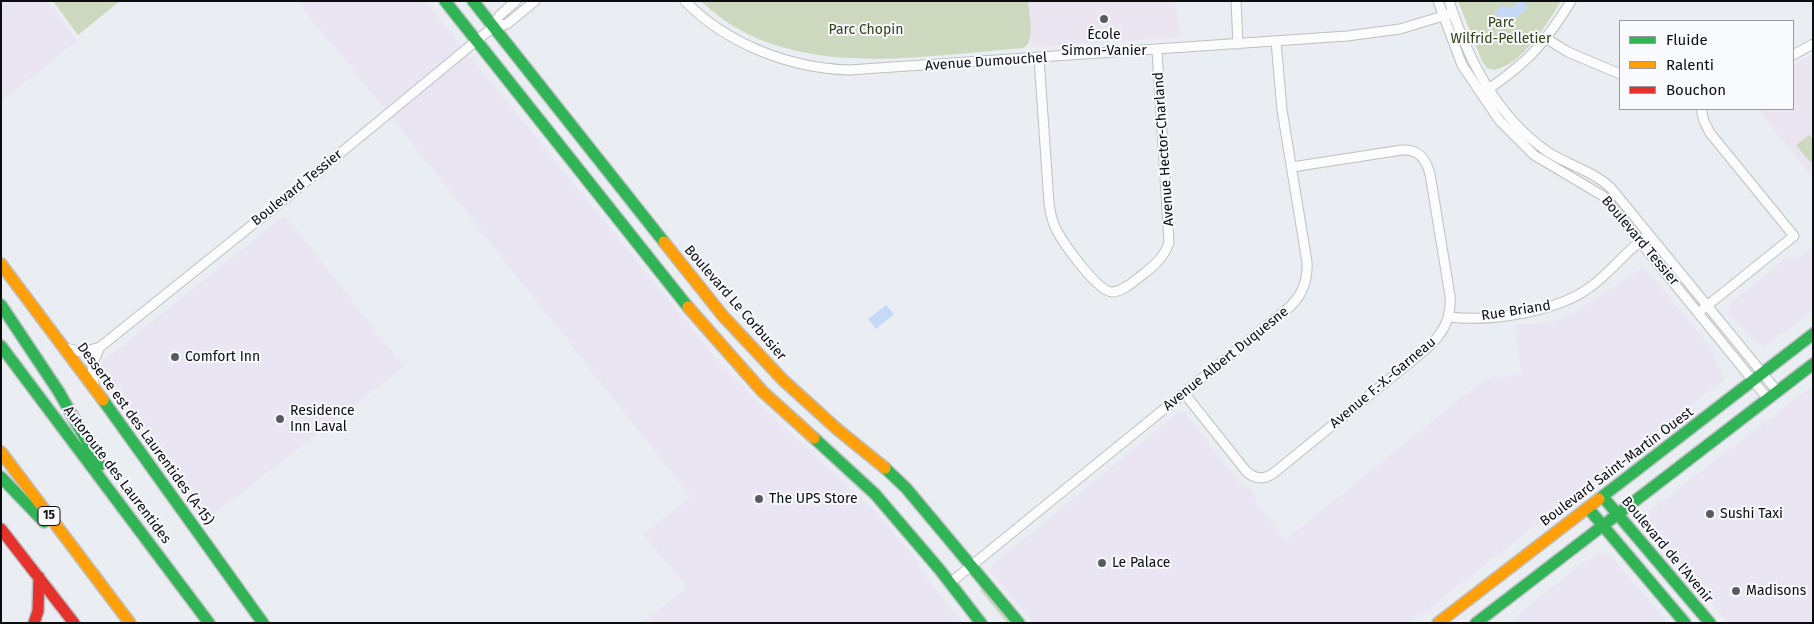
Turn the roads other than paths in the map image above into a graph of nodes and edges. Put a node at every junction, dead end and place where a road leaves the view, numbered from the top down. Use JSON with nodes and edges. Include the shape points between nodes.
{"nodes":[{"id":1,"x":445,"y":1,"type":"edge"},
{"id":2,"x":473,"y":1,"type":"edge"},
{"id":3,"x":516,"y":1,"type":"edge"},
{"id":4,"x":535,"y":1,"type":"edge"},
{"id":5,"x":685,"y":1,"type":"edge"},
{"id":6,"x":1236,"y":1,"type":"edge"},
{"id":7,"x":1438,"y":1,"type":"edge"},
{"id":8,"x":1449,"y":1,"type":"edge"},
{"id":9,"x":1571,"y":1,"type":"edge"},
{"id":10,"x":1453,"y":13,"type":"junction"},
{"id":11,"x":1443,"y":16,"type":"junction"},
{"id":12,"x":493,"y":27,"type":"junction"},
{"id":13,"x":1547,"y":39,"type":"junction"},
{"id":14,"x":476,"y":41,"type":"junction"},
{"id":15,"x":1276,"y":41,"type":"junction"},
{"id":16,"x":1238,"y":44,"type":"junction"},
{"id":17,"x":1813,"y":44,"type":"edge"},
{"id":18,"x":1157,"y":50,"type":"junction"},
{"id":19,"x":1794,"y":54,"type":"edge"},
{"id":20,"x":1039,"y":58,"type":"junction"},
{"id":21,"x":1619,"y":74,"type":"edge"},
{"id":22,"x":1489,"y":89,"type":"junction"},
{"id":23,"x":1480,"y":95,"type":"junction"},
{"id":24,"x":1701,"y":110,"type":"edge"},
{"id":25,"x":1292,"y":167,"type":"junction"},
{"id":26,"x":1644,"y":238,"type":"junction"},
{"id":27,"x":1,"y":264,"type":"edge"},
{"id":28,"x":1,"y":306,"type":"edge"},
{"id":29,"x":1707,"y":306,"type":"junction"},
{"id":30,"x":1698,"y":313,"type":"junction"},
{"id":31,"x":1449,"y":317,"type":"junction"},
{"id":32,"x":1813,"y":334,"type":"edge"},
{"id":33,"x":1,"y":346,"type":"edge"},
{"id":34,"x":63,"y":347,"type":"junction"},
{"id":35,"x":100,"y":347,"type":"junction"},
{"id":36,"x":1813,"y":364,"type":"edge"},
{"id":37,"x":1758,"y":377,"type":"junction"},
{"id":38,"x":95,"y":390,"type":"junction"},
{"id":39,"x":1184,"y":393,"type":"junction"},
{"id":40,"x":1773,"y":395,"type":"junction"},
{"id":41,"x":1,"y":452,"type":"edge"},
{"id":42,"x":1,"y":477,"type":"edge"},
{"id":43,"x":1603,"y":497,"type":"junction"},
{"id":44,"x":1588,"y":508,"type":"junction"},
{"id":45,"x":125,"y":510,"type":"junction"},
{"id":46,"x":1617,"y":515,"type":"junction"},
{"id":47,"x":1602,"y":526,"type":"junction"},
{"id":48,"x":1,"y":529,"type":"edge"},
{"id":49,"x":972,"y":566,"type":"junction"},
{"id":50,"x":38,"y":577,"type":"junction"},
{"id":51,"x":98,"y":580,"type":"junction"},
{"id":52,"x":950,"y":583,"type":"junction"},
{"id":53,"x":34,"y":623,"type":"edge"},
{"id":54,"x":74,"y":623,"type":"edge"},
{"id":55,"x":130,"y":623,"type":"edge"},
{"id":56,"x":210,"y":623,"type":"edge"},
{"id":57,"x":263,"y":623,"type":"edge"},
{"id":58,"x":981,"y":623,"type":"edge"},
{"id":59,"x":1019,"y":623,"type":"edge"},
{"id":60,"x":1438,"y":623,"type":"edge"},
{"id":61,"x":1476,"y":623,"type":"edge"},
{"id":62,"x":1685,"y":623,"type":"edge"},
{"id":63,"x":1710,"y":623,"type":"edge"}],
"edges":[{"from":1,"to":14,"type":"main road"},
{"from":2,"to":12,"type":"main road","name":"Boulevard Le Corbusier"},
{"from":3,"to":12,"type":"street","name":"Boulevard Tessier","via":[[500,15]]},
{"from":4,"to":12,"type":"street","name":"Boulevard Tessier","via":[[507,24]]},
{"from":5,"to":20,"type":"street","name":"Avenue Dumouchel","via":[[704,19],[745,44],[779,58],[818,67],[862,70]]},
{"from":6,"to":16,"type":"street"},
{"from":7,"to":11,"type":"street","name":"Boulevard Tessier"},
{"from":8,"to":10,"type":"street","name":"Boulevard Tessier"},
{"from":9,"to":13,"type":"street"},
{"from":10,"to":11,"type":"street","name":"Avenue Dumouchel"},
{"from":10,"to":22,"type":"street","name":"Boulevard Tessier","via":[[1472,62]]},
{"from":11,"to":15,"type":"street","name":"Avenue Dumouchel","via":[[1400,29]]},
{"from":11,"to":23,"type":"street","name":"Boulevard Tessier","via":[[1460,60]]},
{"from":12,"to":14,"type":"street","name":"Boulevard Tessier"},
{"from":12,"to":49,"type":"main road","name":"Boulevard Le Corbusier","via":[[740,335],[802,397],[890,472]]},
{"from":13,"to":21,"type":"street"},
{"from":13,"to":22,"type":"street","via":[[1528,59]]},
{"from":14,"to":35,"type":"street","name":"Boulevard Tessier"},
{"from":14,"to":52,"type":"main road","via":[[724,350],[762,391],[875,494]]},
{"from":15,"to":16,"type":"street","name":"Avenue Dumouchel"},
{"from":15,"to":25,"type":"street","name":"Avenue Albert Duquesne"},
{"from":16,"to":18,"type":"street","name":"Avenue Dumouchel"},
{"from":17,"to":19,"type":"street"},
{"from":18,"to":20,"type":"street","name":"Avenue Dumouchel"},
{"from":18,"to":20,"type":"street","name":"Avenue Hector-Charland","via":[[1169,242],[1160,260],[1116,292],[1106,290],[1094,280],[1060,236],[1052,220]]},
{"from":22,"to":23,"type":"street"},
{"from":22,"to":26,"type":"street","name":"Boulevard Tessier","via":[[1515,123],[1539,145],[1606,184]]},
{"from":23,"to":26,"type":"street","name":"Boulevard Tessier","via":[[1519,142],[1551,166],[1598,192]]},
{"from":24,"to":29,"type":"street","via":[[1707,129],[1794,236]]},
{"from":25,"to":31,"type":"street","via":[[1402,150],[1416,152],[1423,157],[1430,174],[1448,287]]},
{"from":25,"to":39,"type":"street","name":"Avenue Albert Duquesne","via":[[1307,262],[1303,289],[1286,310]]},
{"from":26,"to":29,"type":"street","name":"Boulevard Tessier"},
{"from":26,"to":30,"type":"street","name":"Boulevard Tessier"},
{"from":26,"to":31,"type":"street","name":"Rue Briand","via":[[1592,286],[1557,306],[1522,313]]},
{"from":27,"to":34,"type":"main road","name":"Desserte est des Laurentides (A-15)"},
{"from":28,"to":45,"type":"main road","via":[[59,392]]},
{"from":29,"to":30,"type":"street"},
{"from":29,"to":37,"type":"street","name":"Boulevard Tessier"},
{"from":30,"to":37,"type":"street","name":"Boulevard Tessier"},
{"from":31,"to":39,"type":"street","name":"Avenue F.-X.-Garneau","via":[[1442,332],[1425,350],[1267,477],[1257,478],[1248,474]]},
{"from":32,"to":37,"type":"main road","name":"Boulevard Saint-Martin Ouest"},
{"from":33,"to":45,"type":"main road","name":"Autoroute des Laurentides"},
{"from":34,"to":35,"type":"street","via":[[82,352]]},
{"from":34,"to":38,"type":"main road","name":"Desserte est des Laurentides (A-15)"},
{"from":35,"to":38,"type":"street","via":[[92,365]]},
{"from":36,"to":40,"type":"main road"},
{"from":37,"to":40,"type":"street","name":"Boulevard Tessier"},
{"from":37,"to":43,"type":"main road","name":"Boulevard Saint-Martin Ouest"},
{"from":38,"to":57,"type":"main road","name":"Desserte est des Laurentides (A-15)"},
{"from":39,"to":49,"type":"street","name":"Avenue Albert Duquesne"},
{"from":40,"to":46,"type":"main road"},
{"from":41,"to":51,"type":"main road","number":"15"},
{"from":42,"to":51,"type":"main road"},
{"from":43,"to":44,"type":"main road","name":"Boulevard Saint-Martin Ouest"},
{"from":43,"to":46,"type":"main road","name":"Boulevard de l'Avenir"},
{"from":44,"to":47,"type":"main road"},
{"from":44,"to":60,"type":"main road","name":"Boulevard Saint-Martin Ouest"},
{"from":45,"to":56,"type":"main road","name":"Autoroute des Laurentides"},
{"from":46,"to":47,"type":"main road"},
{"from":46,"to":63,"type":"main road","name":"Boulevard de l'Avenir"},
{"from":47,"to":61,"type":"main road"},
{"from":47,"to":62,"type":"main road"},
{"from":48,"to":50,"type":"main road"},
{"from":49,"to":52,"type":"street","name":"Avenue Albert Duquesne"},
{"from":49,"to":59,"type":"main road","name":"Boulevard Le Corbusier"},
{"from":50,"to":53,"type":"main road","via":[[38,610]]},
{"from":50,"to":54,"type":"main road"},
{"from":51,"to":55,"type":"main road","number":"15"},
{"from":52,"to":58,"type":"main road"}]}
